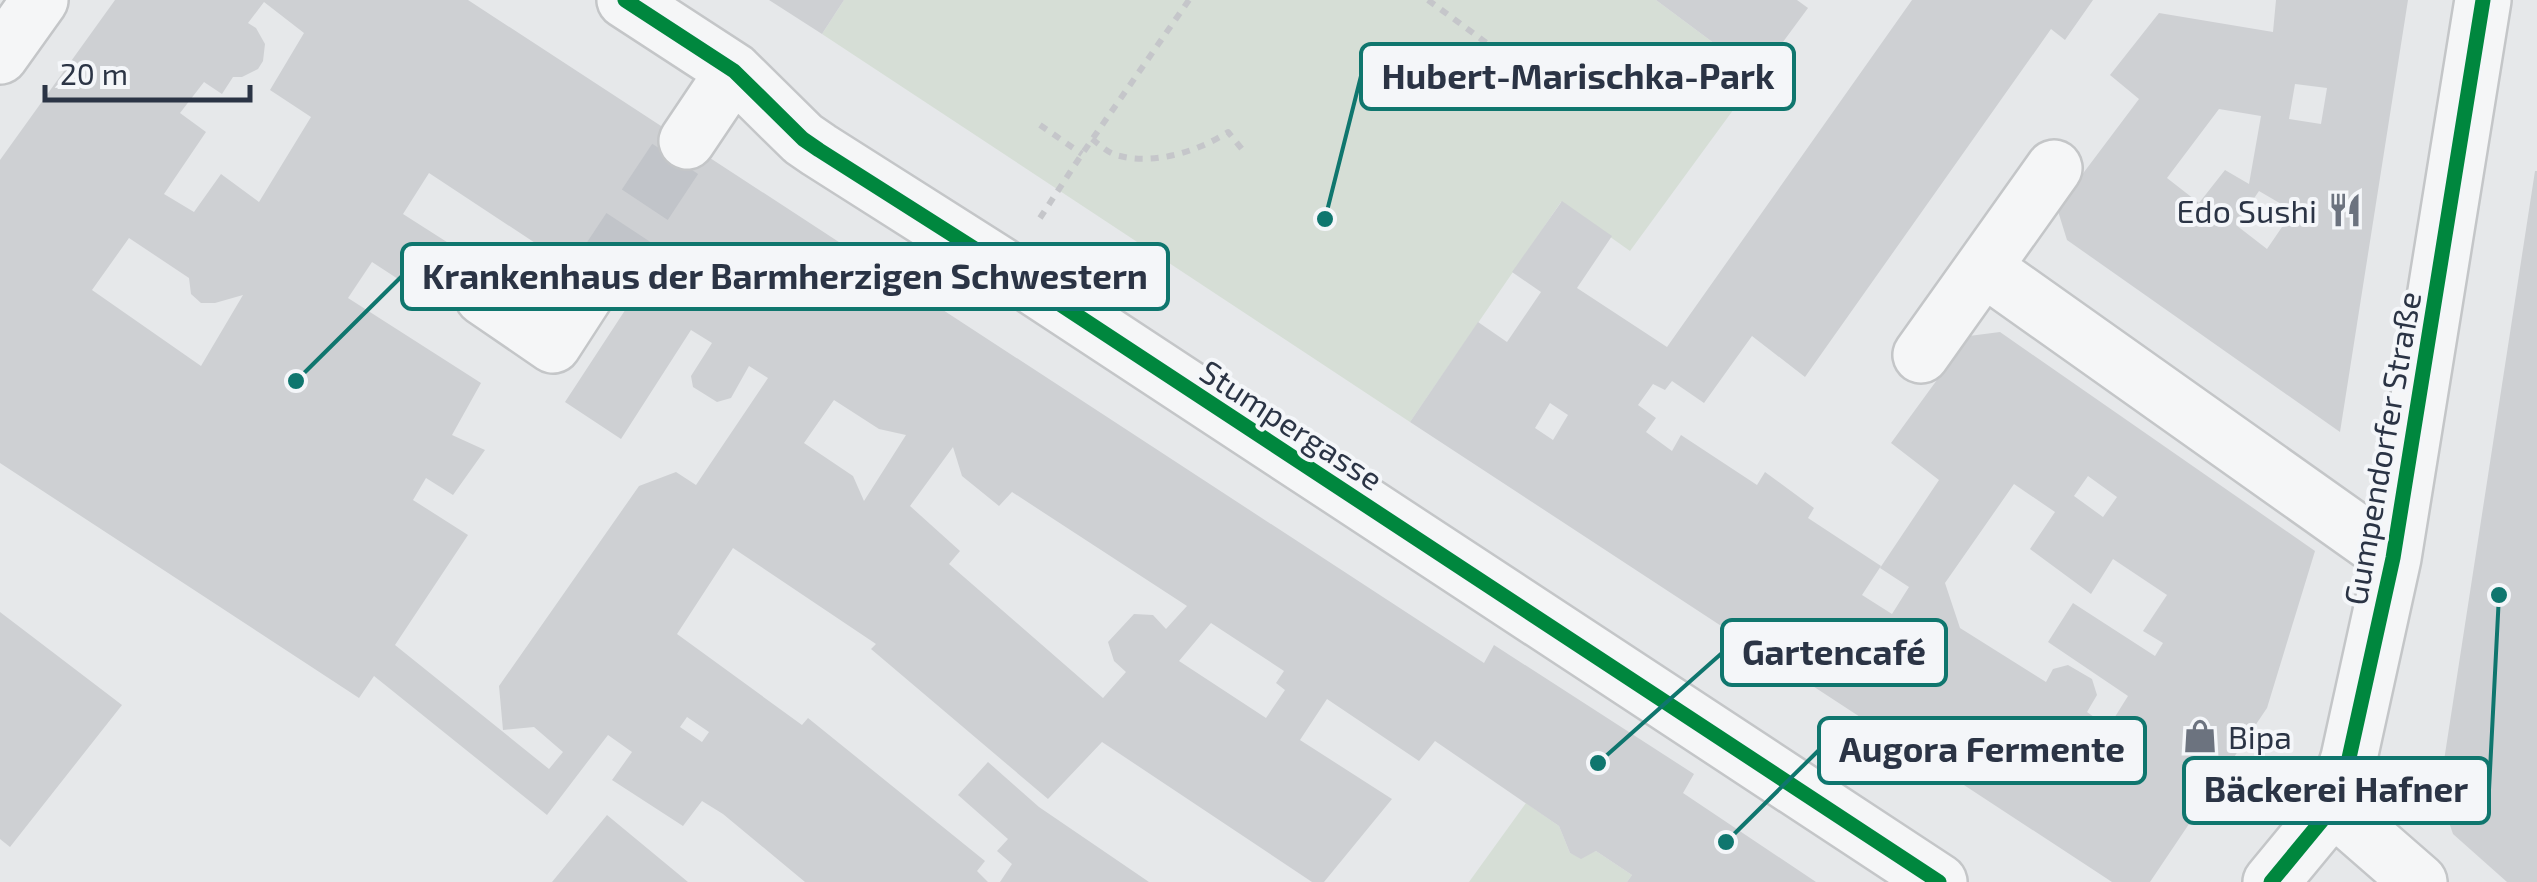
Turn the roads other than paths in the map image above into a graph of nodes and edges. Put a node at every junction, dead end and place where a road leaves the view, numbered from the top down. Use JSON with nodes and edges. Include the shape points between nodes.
{"nodes":[{"id":1,"x":40,"y":0,"type":"edge"},
{"id":2,"x":626,"y":0,"type":"edge"},
{"id":3,"x":2483,"y":0,"type":"edge"},
{"id":4,"x":0,"y":56,"type":"edge"},
{"id":5,"x":734,"y":71,"type":"junction"},
{"id":6,"x":687,"y":141,"type":"tunnel mouth"},
{"id":7,"x":2054,"y":168,"type":"dead end"},
{"id":8,"x":1984,"y":268,"type":"junction"},
{"id":9,"x":600,"y":274,"type":"tunnel mouth"},
{"id":10,"x":483,"y":297,"type":"dead end"},
{"id":11,"x":1922,"y":355,"type":"dead end"},
{"id":12,"x":2393,"y":558,"type":"junction"},
{"id":13,"x":2334,"y":807,"type":"junction"},
{"id":14,"x":1939,"y":882,"type":"edge"},
{"id":15,"x":2272,"y":882,"type":"edge"},
{"id":16,"x":2419,"y":882,"type":"edge"}],
"edges":[{"from":1,"to":4,"type":"street"},
{"from":2,"to":5,"type":"street","name":"Stumpergasse"},
{"from":3,"to":12,"type":"street","name":"Gumpendorfer Straße"},
{"from":5,"to":6,"type":"street"},
{"from":5,"to":14,"type":"street","name":"Stumpergasse","via":[[802,139]]},
{"from":7,"to":8,"type":"street"},
{"from":8,"to":11,"type":"street"},
{"from":8,"to":12,"type":"street"},
{"from":9,"to":10,"type":"street","via":[[554,345]]},
{"from":12,"to":13,"type":"street","name":"Gumpendorfer Straße"},
{"from":13,"to":15,"type":"street","name":"Gumpendorfer Straße"},
{"from":13,"to":16,"type":"street"}]}
